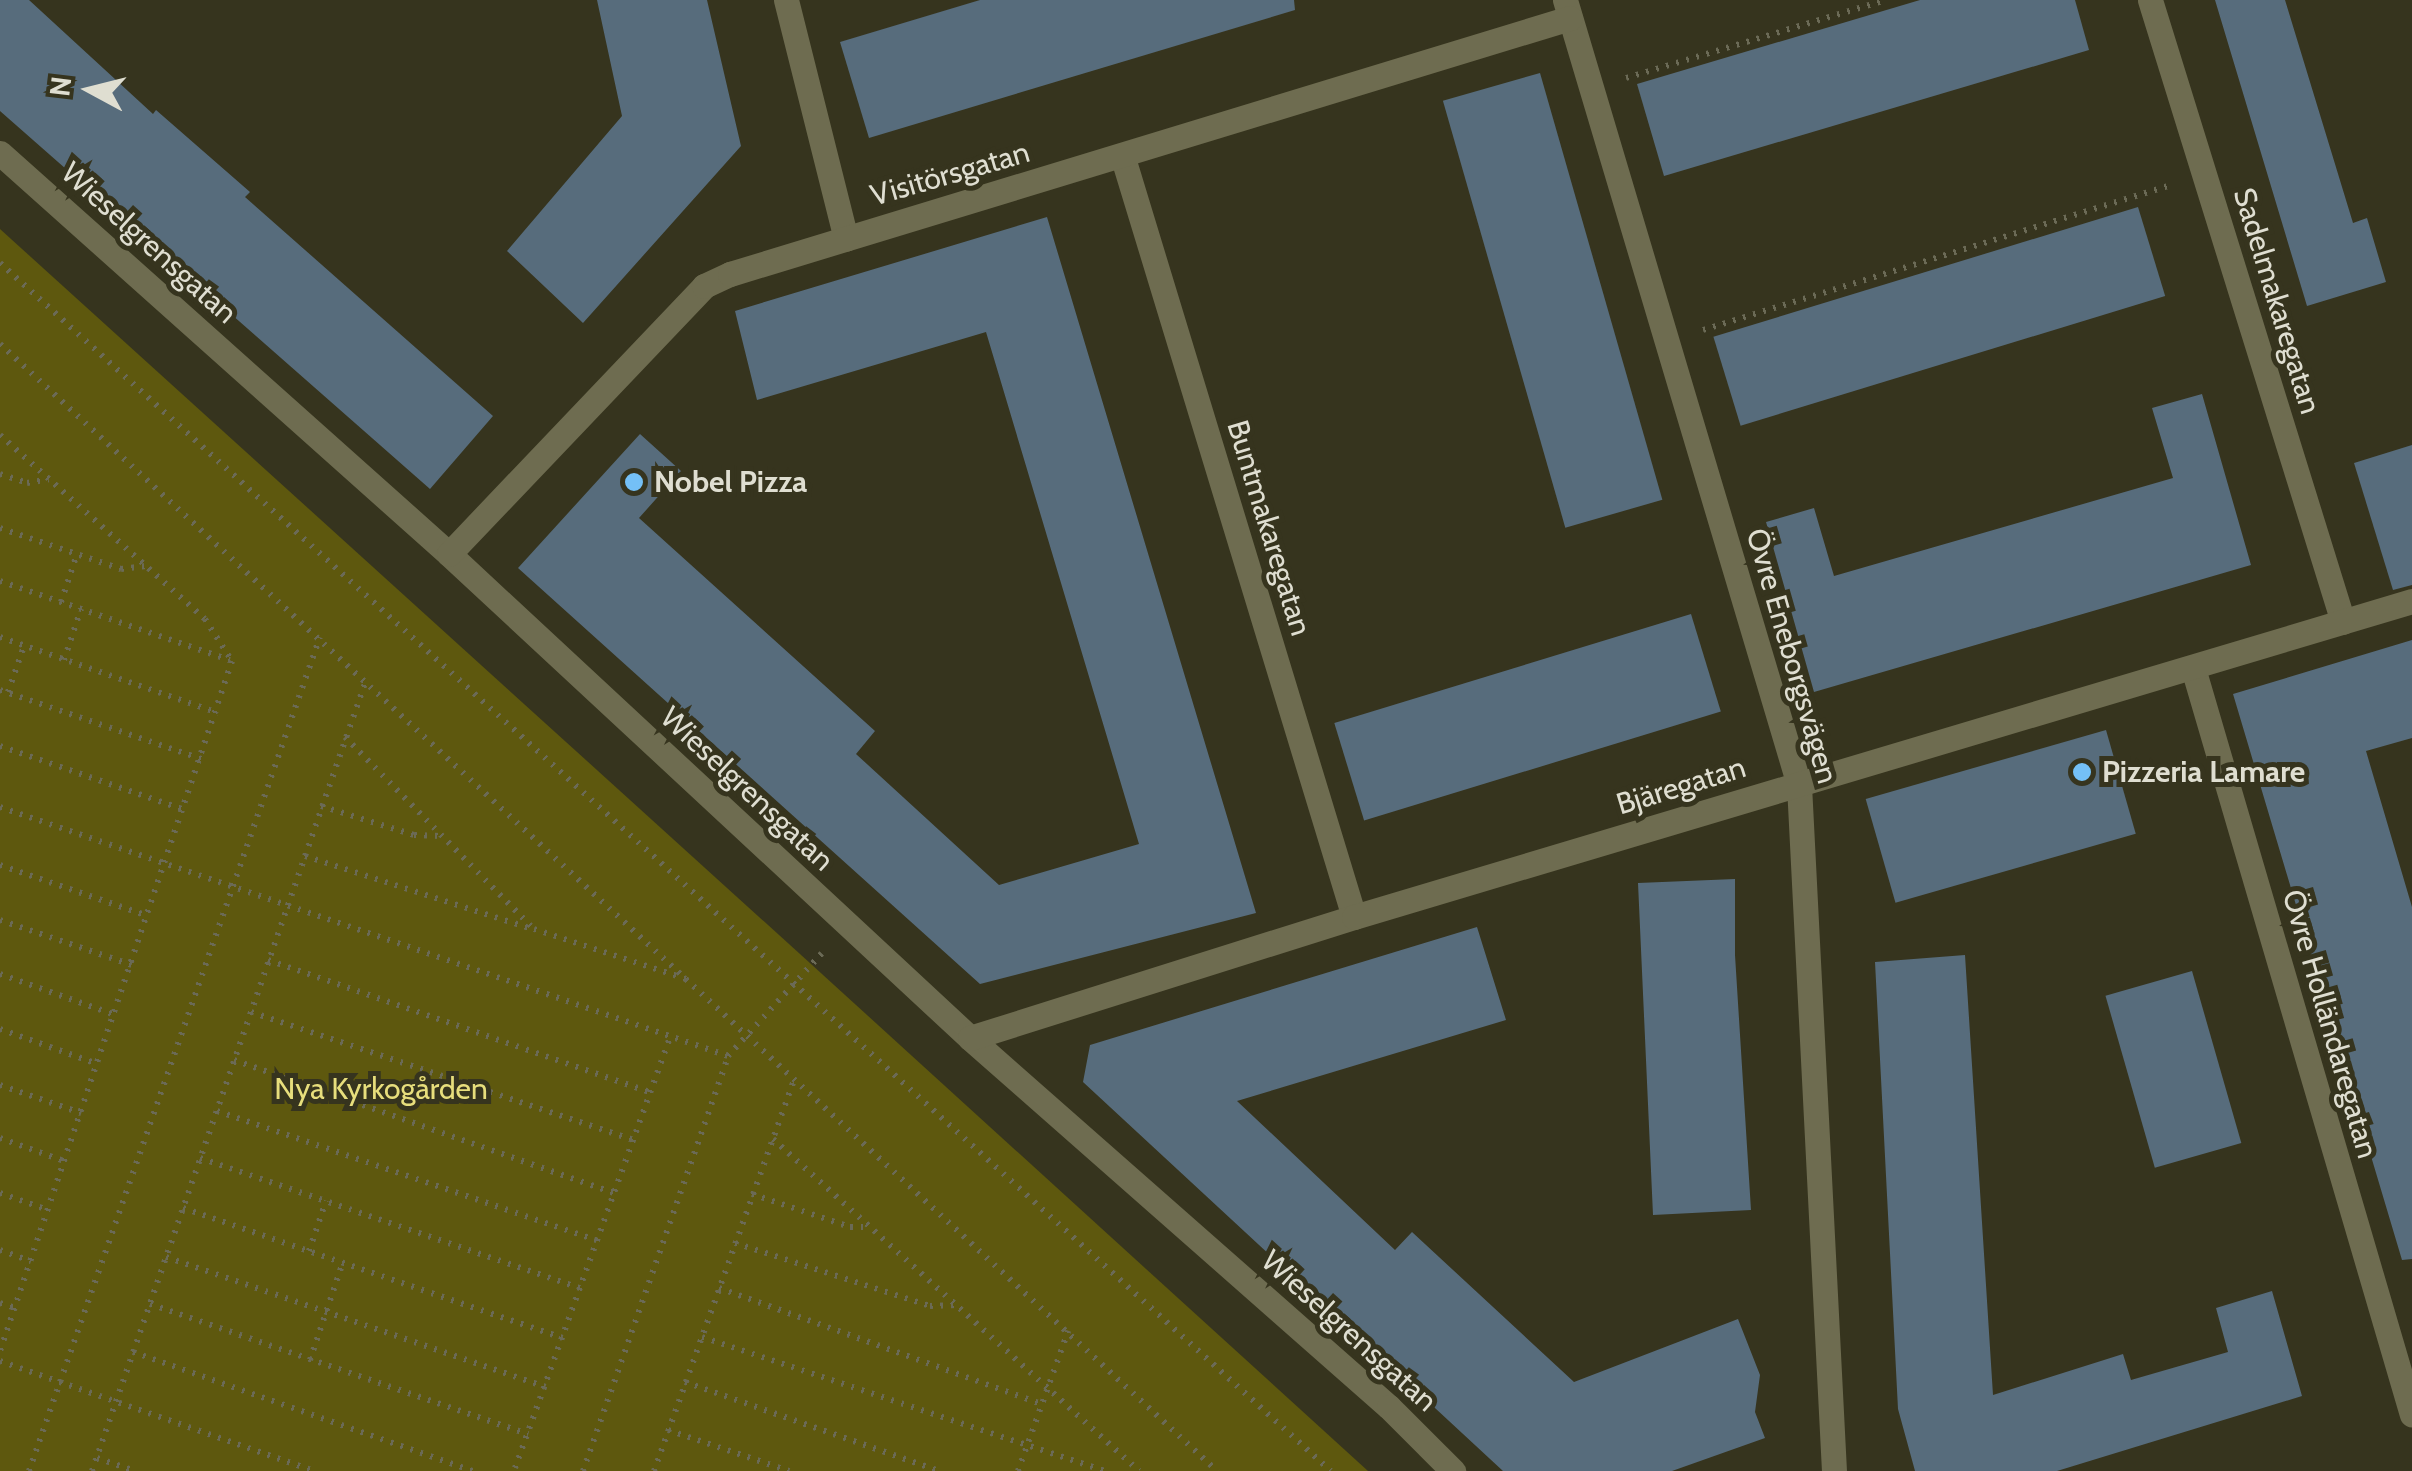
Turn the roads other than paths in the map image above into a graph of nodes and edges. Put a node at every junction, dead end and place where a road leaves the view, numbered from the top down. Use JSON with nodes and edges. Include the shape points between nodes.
{"nodes":[{"id":1,"x":786,"y":0,"type":"edge"},
{"id":2,"x":2150,"y":0,"type":"edge"},
{"id":3,"x":1568,"y":9,"type":"edge"},
{"id":4,"x":0,"y":153,"type":"edge"},
{"id":5,"x":1122,"y":158,"type":"junction"},
{"id":6,"x":846,"y":239,"type":"junction"},
{"id":7,"x":449,"y":554,"type":"junction"},
{"id":8,"x":2412,"y":601,"type":"edge"},
{"id":9,"x":2343,"y":622,"type":"junction"},
{"id":10,"x":2192,"y":668,"type":"junction"},
{"id":11,"x":1800,"y":785,"type":"junction"},
{"id":12,"x":1354,"y":918,"type":"junction"},
{"id":13,"x":970,"y":1038,"type":"junction"},
{"id":14,"x":2408,"y":1407,"type":"edge"},
{"id":15,"x":1453,"y":1471,"type":"edge"},
{"id":16,"x":1834,"y":1471,"type":"edge"}],
"edges":[{"from":1,"to":6,"type":"street"},
{"from":2,"to":9,"type":"street","name":"Sadelmakaregatan"},
{"from":3,"to":5,"type":"street","name":"Visitörsgatan"},
{"from":3,"to":11,"type":"street","name":"Övre Eneborgsvägen"},
{"from":4,"to":7,"type":"street","name":"Wieselgrensgatan"},
{"from":5,"to":6,"type":"street","name":"Visitörsgatan"},
{"from":5,"to":12,"type":"street","name":"Buntmakaregatan"},
{"from":6,"to":7,"type":"street","name":"Visitörsgatan","via":[[730,274],[689,297]]},
{"from":7,"to":13,"type":"street","name":"Wieselgrensgatan"},
{"from":8,"to":9,"type":"street","name":"Bjäregatan"},
{"from":9,"to":10,"type":"street","name":"Bjäregatan"},
{"from":10,"to":11,"type":"street","name":"Bjäregatan"},
{"from":10,"to":14,"type":"street","name":"Övre Holländaregatan"},
{"from":11,"to":12,"type":"street","name":"Bjäregatan"},
{"from":11,"to":16,"type":"street","name":"Övre Eneborgsvägen"},
{"from":12,"to":13,"type":"street","name":"Bjäregatan"},
{"from":13,"to":15,"type":"street","name":"Wieselgrensgatan"}]}
